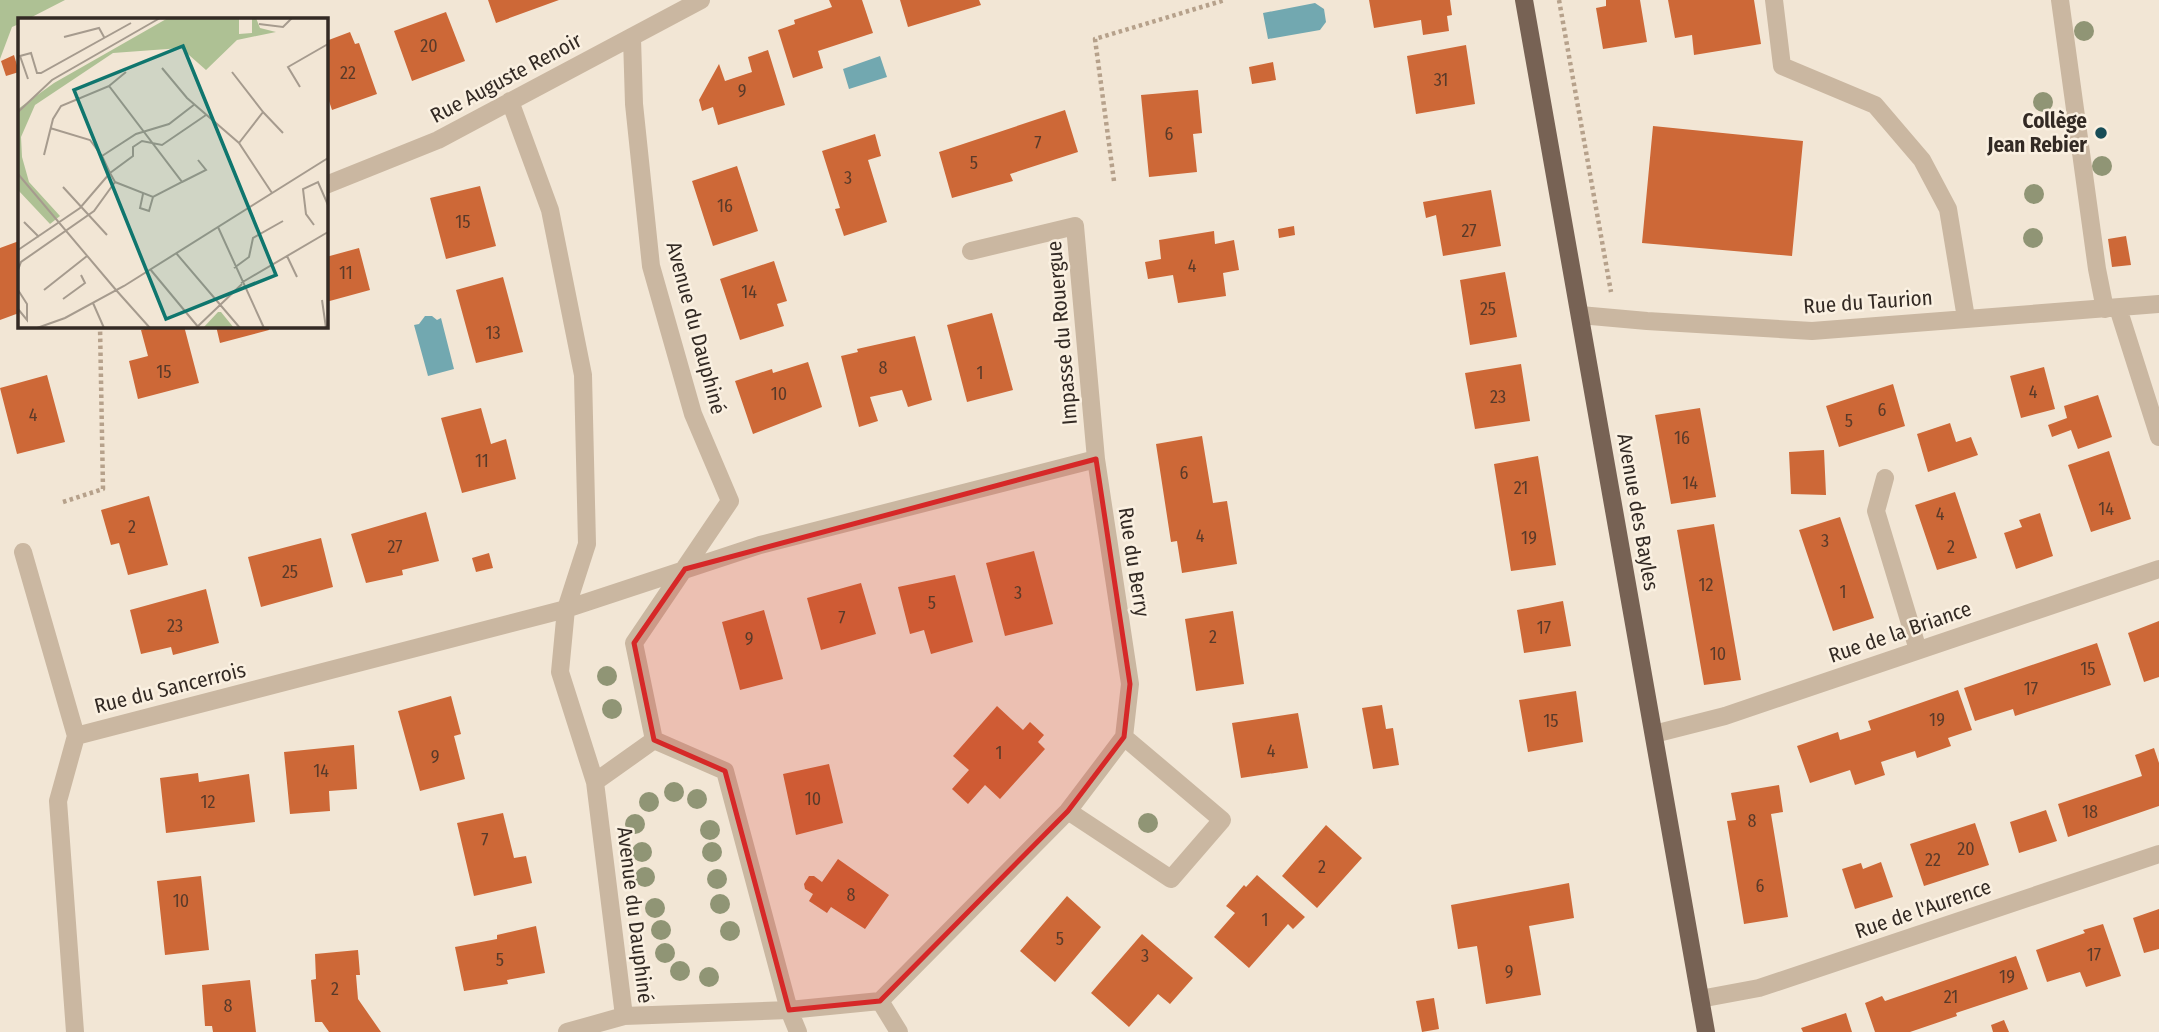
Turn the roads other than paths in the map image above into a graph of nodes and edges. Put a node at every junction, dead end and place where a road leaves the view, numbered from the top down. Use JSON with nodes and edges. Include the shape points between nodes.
{"nodes":[{"id":1,"x":701,"y":0,"type":"edge"},
{"id":2,"x":1524,"y":0,"type":"edge"},
{"id":3,"x":1774,"y":0,"type":"edge"},
{"id":4,"x":2060,"y":0,"type":"edge"},
{"id":5,"x":632,"y":38,"type":"junction"},
{"id":6,"x":510,"y":101,"type":"junction"},
{"id":7,"x":327,"y":185,"type":"edge"},
{"id":8,"x":971,"y":251,"type":"dead end"},
{"id":9,"x":2159,"y":304,"type":"edge"},
{"id":10,"x":2111,"y":308,"type":"junction"},
{"id":11,"x":1580,"y":315,"type":"junction"},
{"id":12,"x":1966,"y":318,"type":"junction"},
{"id":13,"x":2159,"y":437,"type":"edge"},
{"id":14,"x":1096,"y":459,"type":"junction"},
{"id":15,"x":1885,"y":478,"type":"dead end"},
{"id":16,"x":23,"y":552,"type":"dead end"},
{"id":17,"x":685,"y":569,"type":"junction"},
{"id":18,"x":2159,"y":569,"type":"edge"},
{"id":19,"x":566,"y":609,"type":"junction"},
{"id":20,"x":1918,"y":650,"type":"junction"},
{"id":21,"x":1654,"y":734,"type":"junction"},
{"id":22,"x":76,"y":736,"type":"junction"},
{"id":23,"x":1124,"y":737,"type":"junction"},
{"id":24,"x":654,"y":740,"type":"junction"},
{"id":25,"x":595,"y":782,"type":"junction"},
{"id":26,"x":1068,"y":811,"type":"junction"},
{"id":27,"x":2159,"y":854,"type":"edge"},
{"id":28,"x":1700,"y":999,"type":"junction"},
{"id":29,"x":880,"y":1001,"type":"junction"},
{"id":30,"x":789,"y":1010,"type":"junction"},
{"id":31,"x":624,"y":1016,"type":"junction"},
{"id":32,"x":75,"y":1032,"type":"edge"},
{"id":33,"x":566,"y":1032,"type":"edge"},
{"id":34,"x":798,"y":1032,"type":"edge"},
{"id":35,"x":899,"y":1032,"type":"edge"},
{"id":36,"x":1706,"y":1032,"type":"edge"}],
"edges":[{"from":1,"to":5,"type":"street","name":"Rue Auguste Renoir"},
{"from":2,"to":11,"type":"main road","name":"Avenue des Bayles"},
{"from":3,"to":12,"type":"street","via":[[1782,66],[1875,105],[1923,160],[1948,209]]},
{"from":4,"to":10,"type":"street","via":[[2096,269]]},
{"from":5,"to":6,"type":"street","name":"Rue Auguste Renoir"},
{"from":5,"to":17,"type":"street","name":"Avenue du Dauphiné","via":[[651,266],[693,414],[730,501]]},
{"from":6,"to":7,"type":"street","name":"Rue Auguste Renoir","via":[[438,140]]},
{"from":6,"to":19,"type":"street","name":"Avenue du Dauphiné","via":[[550,209],[583,375],[587,544]]},
{"from":8,"to":14,"type":"street","name":"Impasse du Rouergue","via":[[1075,226]]},
{"from":9,"to":10,"type":"street","name":"Rue du Taurion"},
{"from":10,"to":12,"type":"street","name":"Rue du Taurion"},
{"from":10,"to":13,"type":"street"},
{"from":11,"to":12,"type":"street","name":"Rue du Taurion","via":[[1812,331]]},
{"from":11,"to":21,"type":"main road","name":"Avenue des Bayles"},
{"from":14,"to":17,"type":"street","via":[[760,545]]},
{"from":14,"to":23,"type":"street","name":"Rue du Berry","via":[[1130,684]]},
{"from":15,"to":20,"type":"street","via":[[1876,511]]},
{"from":16,"to":22,"type":"street"},
{"from":17,"to":19,"type":"street"},
{"from":17,"to":24,"type":"street","name":"Avenue du Dauphiné","via":[[634,643]]},
{"from":18,"to":20,"type":"street","name":"Rue de la Briance"},
{"from":19,"to":22,"type":"street","name":"Rue du Sancerrois"},
{"from":19,"to":25,"type":"street","name":"Avenue du Dauphiné","via":[[560,672]]},
{"from":20,"to":21,"type":"street","name":"Rue de la Briance","via":[[1725,716]]},
{"from":21,"to":28,"type":"main road","name":"Avenue des Bayles"},
{"from":22,"to":32,"type":"street","name":"Rue du Sancerrois","via":[[58,801]]},
{"from":23,"to":26,"type":"street"},
{"from":23,"to":26,"type":"street","via":[[1222,820],[1171,879]]},
{"from":24,"to":25,"type":"street"},
{"from":24,"to":30,"type":"street","via":[[725,772]]},
{"from":25,"to":31,"type":"street","name":"Avenue du Dauphiné"},
{"from":26,"to":29,"type":"street"},
{"from":27,"to":28,"type":"street","name":"Rue de l'Aurence","via":[[1759,988]]},
{"from":28,"to":36,"type":"main road","name":"Avenue des Bayles"},
{"from":29,"to":30,"type":"street","name":"Avenue du Dauphiné"},
{"from":29,"to":35,"type":"street"},
{"from":30,"to":31,"type":"street","name":"Avenue du Dauphiné"},
{"from":30,"to":34,"type":"street"},
{"from":31,"to":33,"type":"street"}]}
